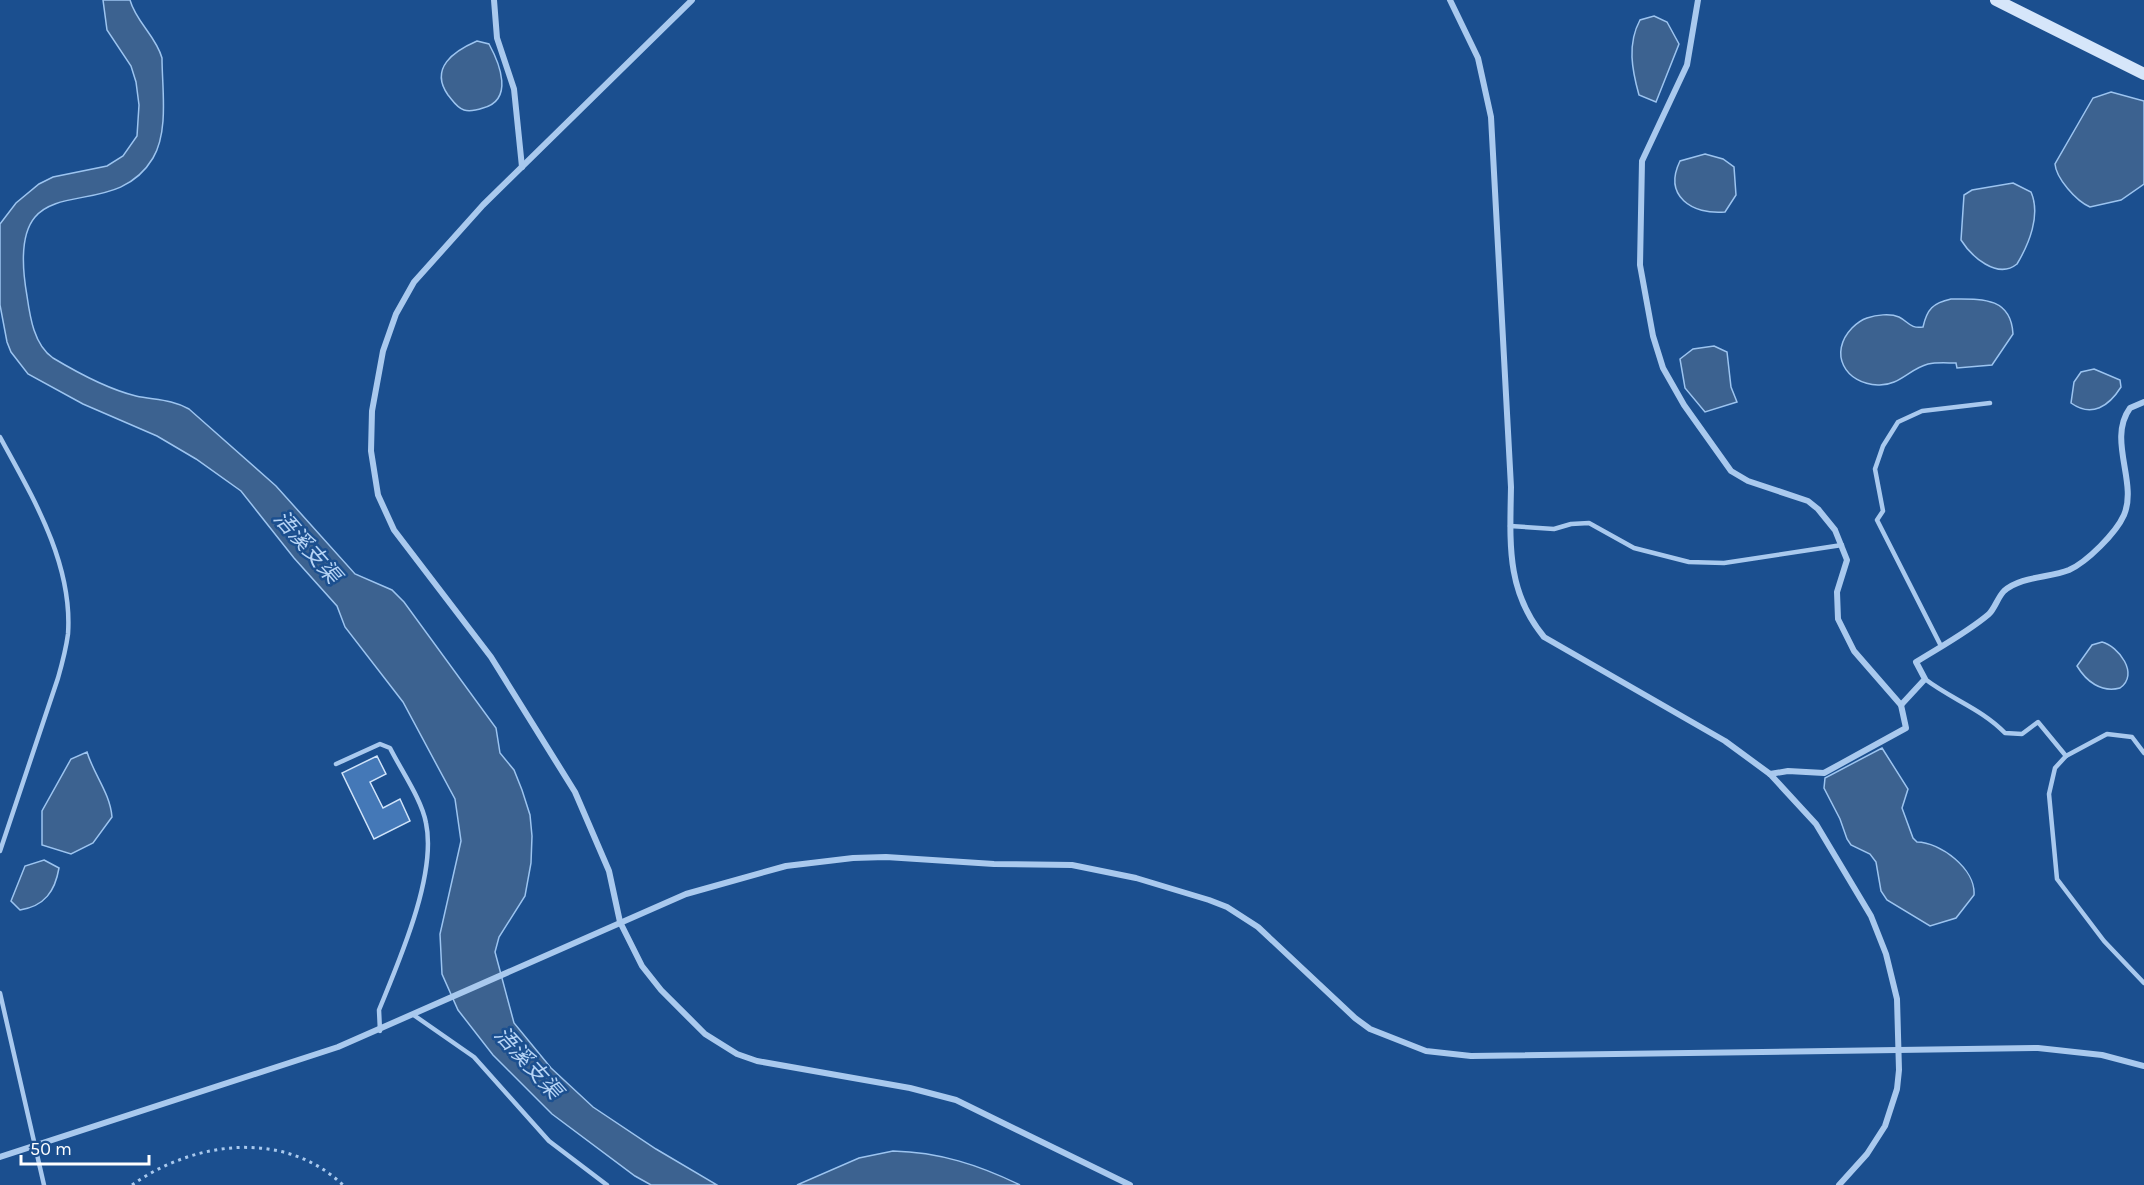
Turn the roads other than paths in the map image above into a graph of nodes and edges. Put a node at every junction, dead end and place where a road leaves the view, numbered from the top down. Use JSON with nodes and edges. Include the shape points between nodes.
{"nodes":[{"id":1,"x":494,"y":0,"type":"edge"},
{"id":2,"x":692,"y":0,"type":"edge"},
{"id":3,"x":1450,"y":0,"type":"edge"},
{"id":4,"x":1698,"y":0,"type":"edge"},
{"id":5,"x":1996,"y":0,"type":"edge"},
{"id":6,"x":2144,"y":74,"type":"edge"},
{"id":7,"x":522,"y":167,"type":"junction"},
{"id":8,"x":2144,"y":402,"type":"edge"},
{"id":9,"x":1990,"y":403,"type":"dead end"},
{"id":10,"x":0,"y":437,"type":"edge"},
{"id":11,"x":1510,"y":526,"type":"junction"},
{"id":12,"x":1842,"y":545,"type":"junction"},
{"id":13,"x":1941,"y":646,"type":"junction"},
{"id":14,"x":1924,"y":679,"type":"junction"},
{"id":15,"x":1901,"y":705,"type":"junction"},
{"id":16,"x":2144,"y":753,"type":"edge"},
{"id":17,"x":2066,"y":756,"type":"junction"},
{"id":18,"x":336,"y":764,"type":"dead end"},
{"id":19,"x":1770,"y":774,"type":"junction"},
{"id":20,"x":0,"y":851,"type":"edge"},
{"id":21,"x":620,"y":922,"type":"junction"},
{"id":22,"x":2144,"y":983,"type":"edge"},
{"id":23,"x":0,"y":993,"type":"edge"},
{"id":24,"x":418,"y":1014,"type":"junction"},
{"id":25,"x":380,"y":1031,"type":"junction"},
{"id":26,"x":1899,"y":1050,"type":"junction"},
{"id":27,"x":2144,"y":1066,"type":"edge"},
{"id":28,"x":34,"y":1146,"type":"junction"},
{"id":29,"x":0,"y":1157,"type":"edge"},
{"id":30,"x":44,"y":1185,"type":"edge"},
{"id":31,"x":607,"y":1185,"type":"edge"},
{"id":32,"x":1130,"y":1185,"type":"edge"},
{"id":33,"x":1839,"y":1185,"type":"edge"}],
"edges":[{"from":1,"to":7,"type":"street","via":[[496,38],[514,89]]},
{"from":2,"to":7,"type":"street"},
{"from":3,"to":11,"type":"street","via":[[1478,58],[1491,117]]},
{"from":4,"to":12,"type":"street","via":[[1687,65],[1642,161],[1640,174],[1644,200],[1640,265],[1653,336],[1663,368],[1684,405],[1731,471],[1748,482],[1808,501],[1829,523]]},
{"from":5,"to":6,"type":"street"},
{"from":7,"to":21,"type":"street","via":[[414,282],[396,314],[383,351],[372,411],[374,473],[394,530],[490,657],[575,792],[609,871]]},
{"from":8,"to":13,"type":"street","via":[[2130,408],[2121,430],[2127,498],[2118,526],[2071,569],[2004,591],[1990,613]]},
{"from":9,"to":13,"type":"lane","via":[[1922,411],[1898,422],[1875,469],[1883,511],[1877,520]]},
{"from":10,"to":20,"type":"lane","via":[[46,526],[60,570],[68,617],[58,678]]},
{"from":11,"to":12,"type":"lane","via":[[1554,529],[1589,523],[1634,548],[1689,562],[1724,562]]},
{"from":11,"to":19,"type":"street","via":[[1518,595],[1544,637],[1725,741]]},
{"from":12,"to":15,"type":"street","via":[[1847,560],[1837,592],[1838,619],[1854,651]]},
{"from":13,"to":14,"type":"street","via":[[1916,662]]},
{"from":14,"to":15,"type":"street"},
{"from":14,"to":17,"type":"lane","via":[[1941,692],[1990,716],[2006,733],[2022,734],[2038,722]]},
{"from":15,"to":19,"type":"street","via":[[1906,728],[1824,773]]},
{"from":16,"to":17,"type":"lane","via":[[2132,737],[2107,734]]},
{"from":17,"to":22,"type":"lane","via":[[2055,768],[2049,794],[2057,879],[2104,941]]},
{"from":18,"to":25,"type":"lane","via":[[380,744],[390,748],[426,824],[428,858],[423,884],[379,1010]]},
{"from":19,"to":26,"type":"street","via":[[1816,824],[1871,916],[1892,974]]},
{"from":21,"to":24,"type":"street"},
{"from":21,"to":26,"type":"street","via":[[718,883],[821,861],[886,857],[1072,865],[1136,878],[1227,907],[1258,927],[1355,1018],[1387,1038],[1426,1051],[1471,1056]]},
{"from":21,"to":32,"type":"street","via":[[642,966],[661,990],[705,1034],[737,1054],[778,1067],[910,1088],[956,1100]]},
{"from":23,"to":28,"type":"lane"},
{"from":24,"to":25,"type":"street"},
{"from":24,"to":31,"type":"lane","via":[[474,1057],[549,1141]]},
{"from":25,"to":28,"type":"street","via":[[289,1065]]},
{"from":26,"to":27,"type":"street","via":[[2038,1048],[2102,1055]]},
{"from":26,"to":33,"type":"street","via":[[1897,1089],[1885,1126],[1867,1154]]},
{"from":28,"to":29,"type":"street"},
{"from":28,"to":30,"type":"lane"}]}
